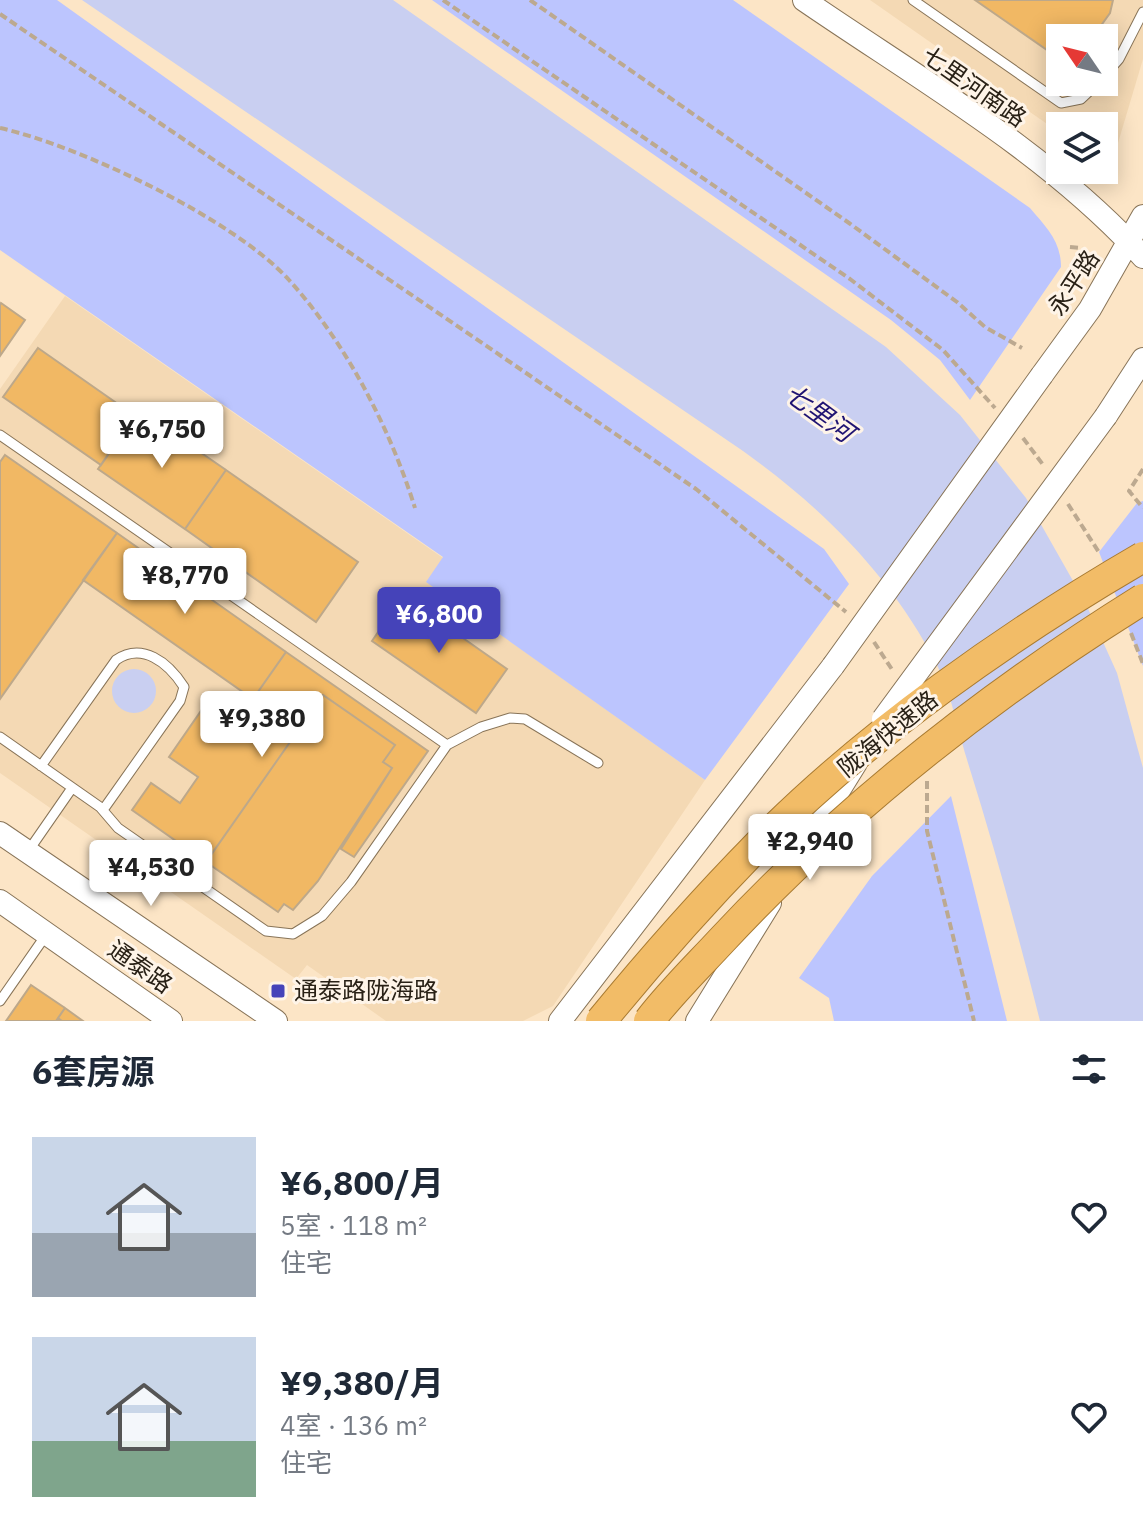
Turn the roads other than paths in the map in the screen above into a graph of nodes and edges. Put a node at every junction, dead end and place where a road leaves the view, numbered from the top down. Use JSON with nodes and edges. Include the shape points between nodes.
{"nodes":[{"id":1,"x":804,"y":0,"type":"edge"},
{"id":2,"x":913,"y":0,"type":"edge"},
{"id":3,"x":1143,"y":12,"type":"edge"},
{"id":4,"x":1118,"y":60,"type":"edge"},
{"id":5,"x":1046,"y":93,"type":"edge"},
{"id":6,"x":1051,"y":96,"type":"edge"},
{"id":7,"x":1084,"y":96,"type":"edge"},
{"id":8,"x":1143,"y":216,"type":"edge"},
{"id":9,"x":1136,"y":250,"type":"edge"},
{"id":10,"x":1143,"y":359,"type":"edge"},
{"id":11,"x":0,"y":435,"type":"edge"},
{"id":12,"x":1143,"y":557,"type":"edge"},
{"id":13,"x":1136,"y":612,"type":"edge"},
{"id":14,"x":0,"y":737,"type":"edge"},
{"id":15,"x":447,"y":745,"type":"junction"},
{"id":16,"x":598,"y":763,"type":"dead end"},
{"id":17,"x":41,"y":766,"type":"junction"},
{"id":18,"x":72,"y":788,"type":"junction"},
{"id":19,"x":103,"y":810,"type":"junction"},
{"id":20,"x":0,"y":833,"type":"edge"},
{"id":21,"x":27,"y":852,"type":"junction"},
{"id":22,"x":0,"y":901,"type":"edge"},
{"id":23,"x":47,"y":933,"type":"junction"},
{"id":24,"x":0,"y":1001,"type":"edge"},
{"id":25,"x":171,"y":1021,"type":"edge"},
{"id":26,"x":276,"y":1021,"type":"edge"},
{"id":27,"x":560,"y":1021,"type":"edge"},
{"id":28,"x":601,"y":1021,"type":"edge"},
{"id":29,"x":649,"y":1021,"type":"edge"},
{"id":30,"x":697,"y":1021,"type":"edge"}],
"edges":[{"from":1,"to":9,"type":"street","name":"七里河南路","via":[[998,133],[1101,215]]},
{"from":2,"to":5,"type":"lane"},
{"from":3,"to":4,"type":"lane"},
{"from":6,"to":7,"type":"lane","via":[[1061,103]]},
{"from":8,"to":9,"type":"street","name":"永平路"},
{"from":9,"to":27,"type":"street","name":"永平路","bridge":true,"via":[[833,666]]},
{"from":10,"to":30,"type":"street","bridge":true,"via":[[883,719]]},
{"from":11,"to":15,"type":"lane"},
{"from":12,"to":28,"type":"highway","name":"陇海快速路","bridge":true,"via":[[1043,617],[928,701],[810,798],[761,843]]},
{"from":13,"to":29,"type":"highway","name":"陇海快速路","bridge":true,"via":[[1061,651],[862,804],[779,880]]},
{"from":14,"to":17,"type":"lane"},
{"from":15,"to":16,"type":"lane","via":[[481,727],[525,719]]},
{"from":15,"to":19,"type":"lane","via":[[351,882],[322,916],[293,934],[266,931],[118,828]]},
{"from":17,"to":18,"type":"lane"},
{"from":17,"to":19,"type":"lane","via":[[116,660],[129,651],[145,652],[175,673],[184,687],[180,701]]},
{"from":18,"to":19,"type":"lane"},
{"from":18,"to":21,"type":"lane"},
{"from":20,"to":21,"type":"street","name":"通泰路"},
{"from":21,"to":26,"type":"street","name":"通泰路"},
{"from":22,"to":23,"type":"street","name":"通泰路"},
{"from":23,"to":24,"type":"lane"},
{"from":23,"to":25,"type":"street","name":"通泰路"}]}
